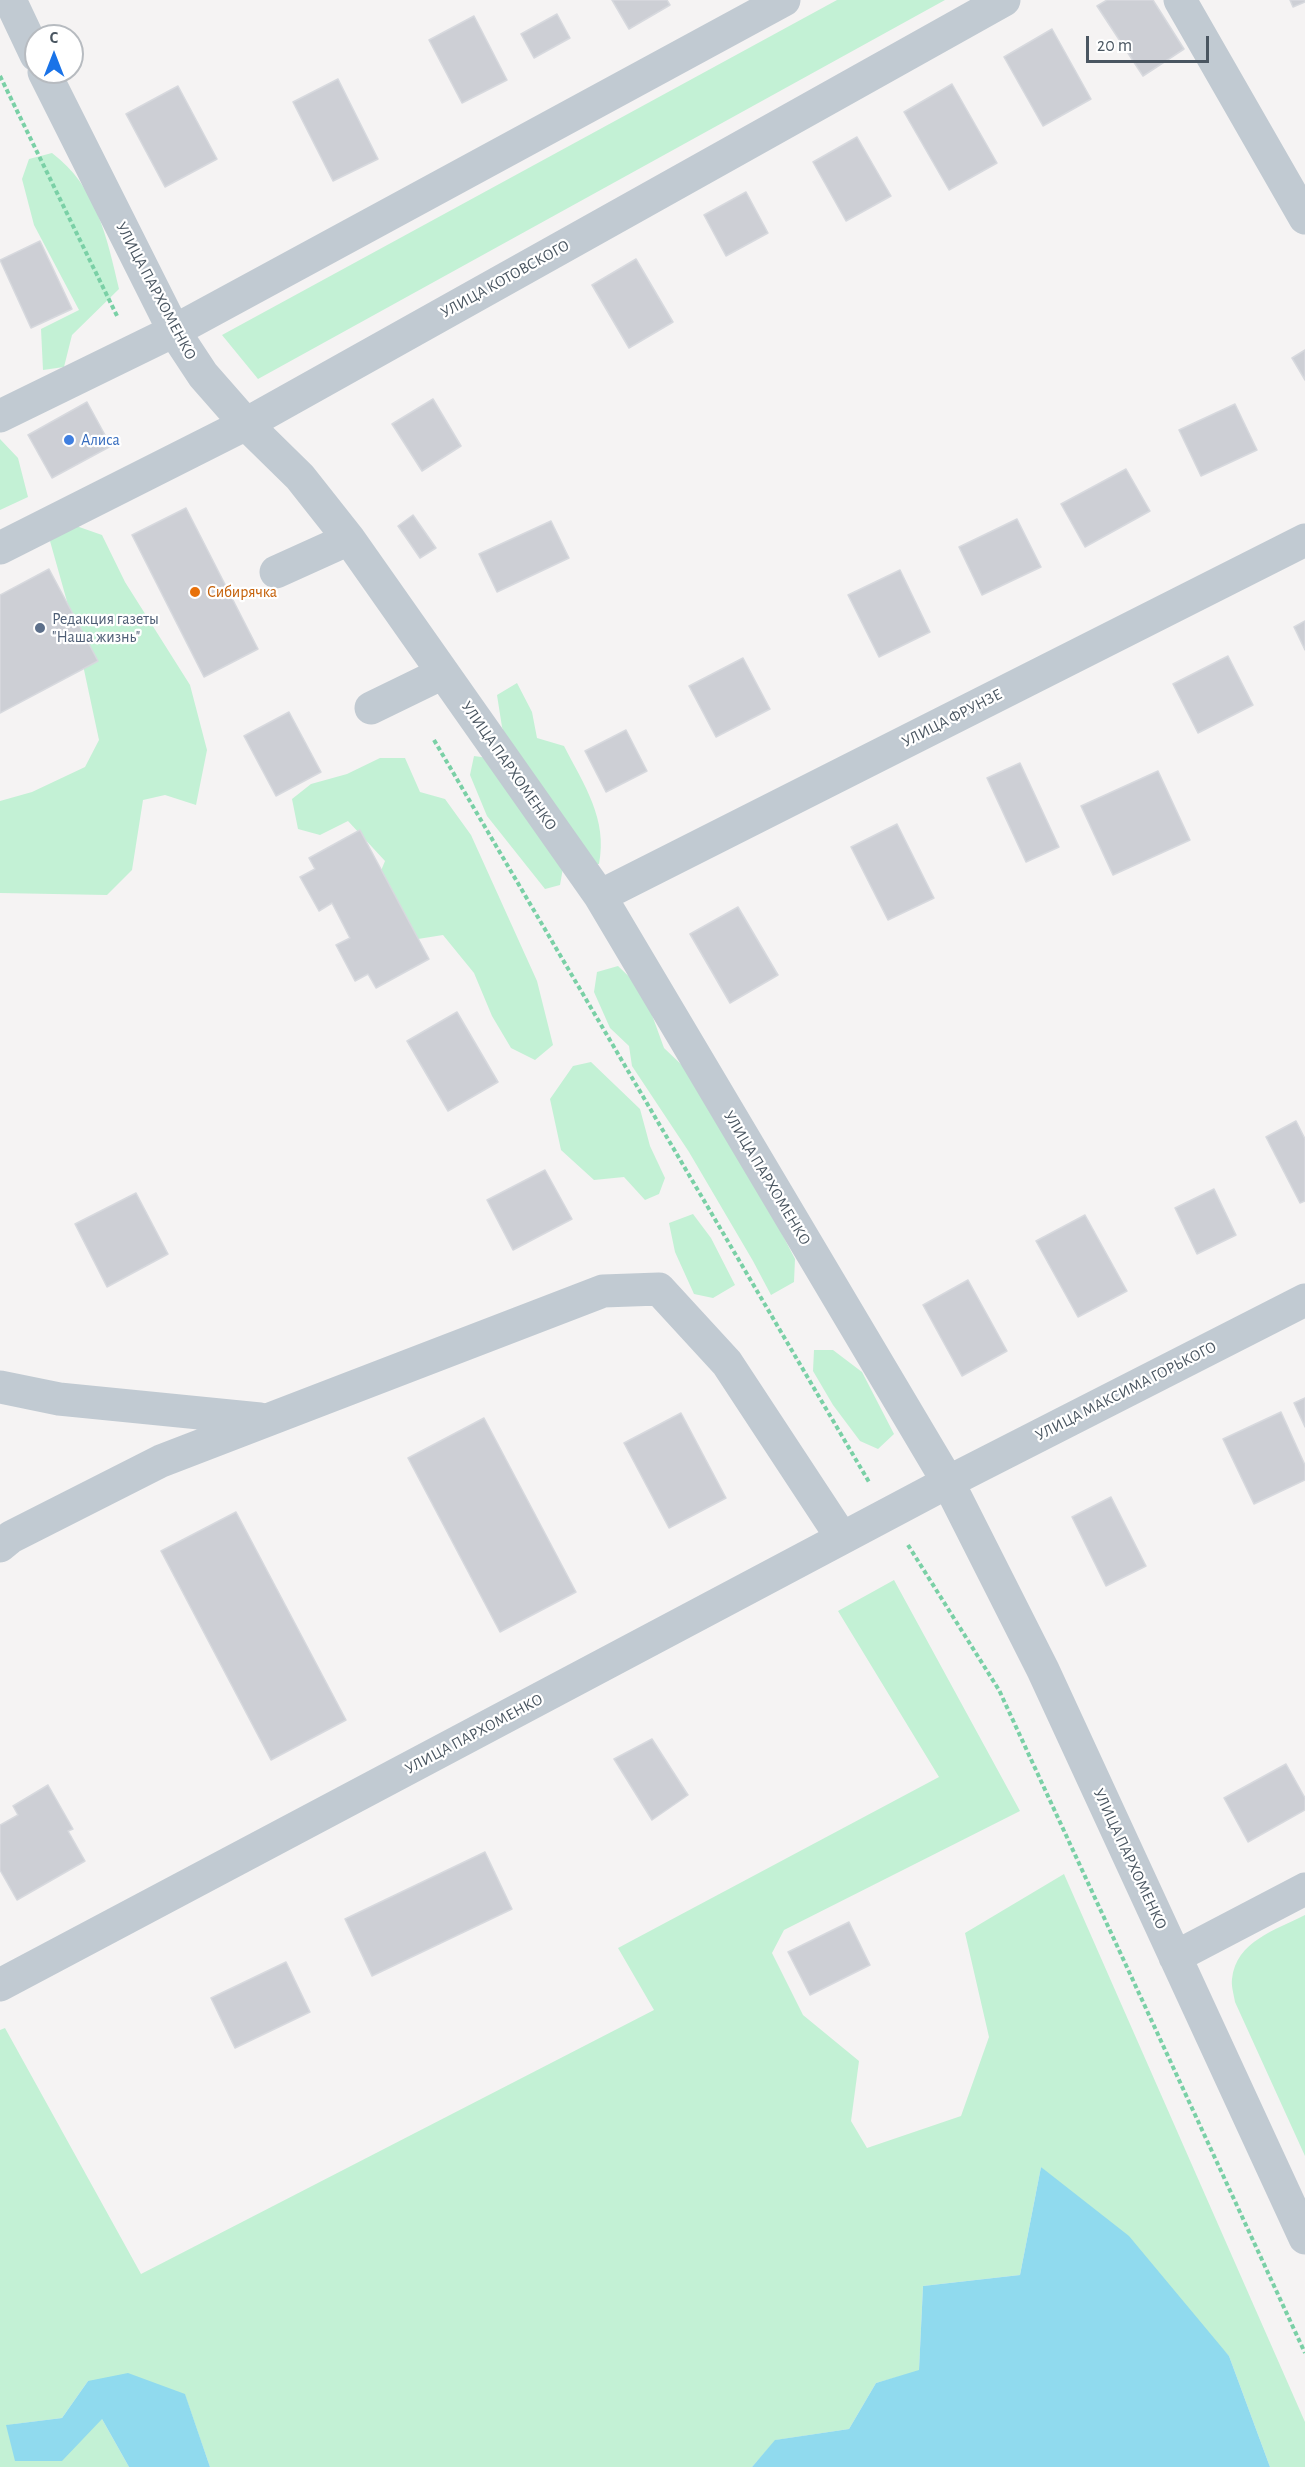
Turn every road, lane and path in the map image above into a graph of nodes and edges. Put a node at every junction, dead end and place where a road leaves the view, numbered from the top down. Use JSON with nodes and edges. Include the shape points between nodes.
{"nodes":[{"id":1,"x":10,"y":0,"type":"edge"},
{"id":2,"x":784,"y":0,"type":"edge"},
{"id":3,"x":1004,"y":0,"type":"edge"},
{"id":4,"x":1180,"y":0,"type":"edge"},
{"id":5,"x":24,"y":30,"type":"edge"},
{"id":6,"x":0,"y":76,"type":"edge"},
{"id":7,"x":50,"y":84,"type":"edge"},
{"id":8,"x":1305,"y":218,"type":"edge"},
{"id":9,"x":174,"y":331,"type":"junction"},
{"id":10,"x":134,"y":350,"type":"junction"},
{"id":11,"x":0,"y":416,"type":"edge"},
{"id":12,"x":246,"y":424,"type":"junction"},
{"id":13,"x":349,"y":539,"type":"junction"},
{"id":14,"x":1305,"y":540,"type":"edge"},
{"id":15,"x":0,"y":548,"type":"edge"},
{"id":16,"x":276,"y":572,"type":"dead end"},
{"id":17,"x":443,"y":673,"type":"junction"},
{"id":18,"x":371,"y":708,"type":"dead end"},
{"id":19,"x":600,"y":896,"type":"junction"},
{"id":20,"x":1305,"y":1300,"type":"edge"},
{"id":21,"x":0,"y":1387,"type":"edge"},
{"id":22,"x":267,"y":1420,"type":"junction"},
{"id":23,"x":948,"y":1482,"type":"junction"},
{"id":24,"x":842,"y":1538,"type":"junction"},
{"id":25,"x":0,"y":1546,"type":"edge"},
{"id":26,"x":1305,"y":1889,"type":"edge"},
{"id":27,"x":1176,"y":1957,"type":"junction"},
{"id":28,"x":0,"y":1985,"type":"edge"},
{"id":29,"x":1305,"y":2238,"type":"edge"}],
"edges":[{"from":1,"to":5,"type":"street"},
{"from":2,"to":9,"type":"street"},
{"from":3,"to":12,"type":"street","name":"УЛИЦА КОТОВСКОГО"},
{"from":4,"to":8,"type":"street"},
{"from":6,"to":10,"type":"path"},
{"from":7,"to":9,"type":"street","name":"УЛИЦА ПАРХОМЕНКО"},
{"from":9,"to":10,"type":"street"},
{"from":9,"to":12,"type":"street","name":"УЛИЦА ПАРХОМЕНКО","via":[[192,379]]},
{"from":10,"to":11,"type":"street"},
{"from":12,"to":13,"type":"street","name":"УЛИЦА ПАРХОМЕНКО","via":[[300,477]]},
{"from":12,"to":15,"type":"street","name":"УЛИЦА КОТОВСКОГО"},
{"from":13,"to":16,"type":"street"},
{"from":13,"to":17,"type":"street","name":"УЛИЦА ПАРХОМЕНКО"},
{"from":14,"to":19,"type":"street","name":"УЛИЦА ФРУНЗЕ"},
{"from":17,"to":18,"type":"street"},
{"from":17,"to":19,"type":"street","name":"УЛИЦА ПАРХОМЕНКО"},
{"from":19,"to":23,"type":"street","name":"УЛИЦА ПАРХОМЕНКО"},
{"from":20,"to":23,"type":"street","name":"УЛИЦА МАКСИМА ГОРЬКОГО"},
{"from":21,"to":22,"type":"street","via":[[59,1400]]},
{"from":22,"to":24,"type":"street","via":[[603,1291],[659,1289],[727,1363]]},
{"from":22,"to":25,"type":"street","via":[[161,1461]]},
{"from":23,"to":24,"type":"street","name":"УЛИЦА ПАРХОМЕНКО"},
{"from":23,"to":27,"type":"street","name":"УЛИЦА ПАРХОМЕНКО","via":[[1043,1670]]},
{"from":24,"to":28,"type":"street","name":"УЛИЦА ПАРХОМЕНКО"},
{"from":26,"to":27,"type":"street"},
{"from":27,"to":29,"type":"street","name":"УЛИЦА ПАРХОМЕНКО"}]}
